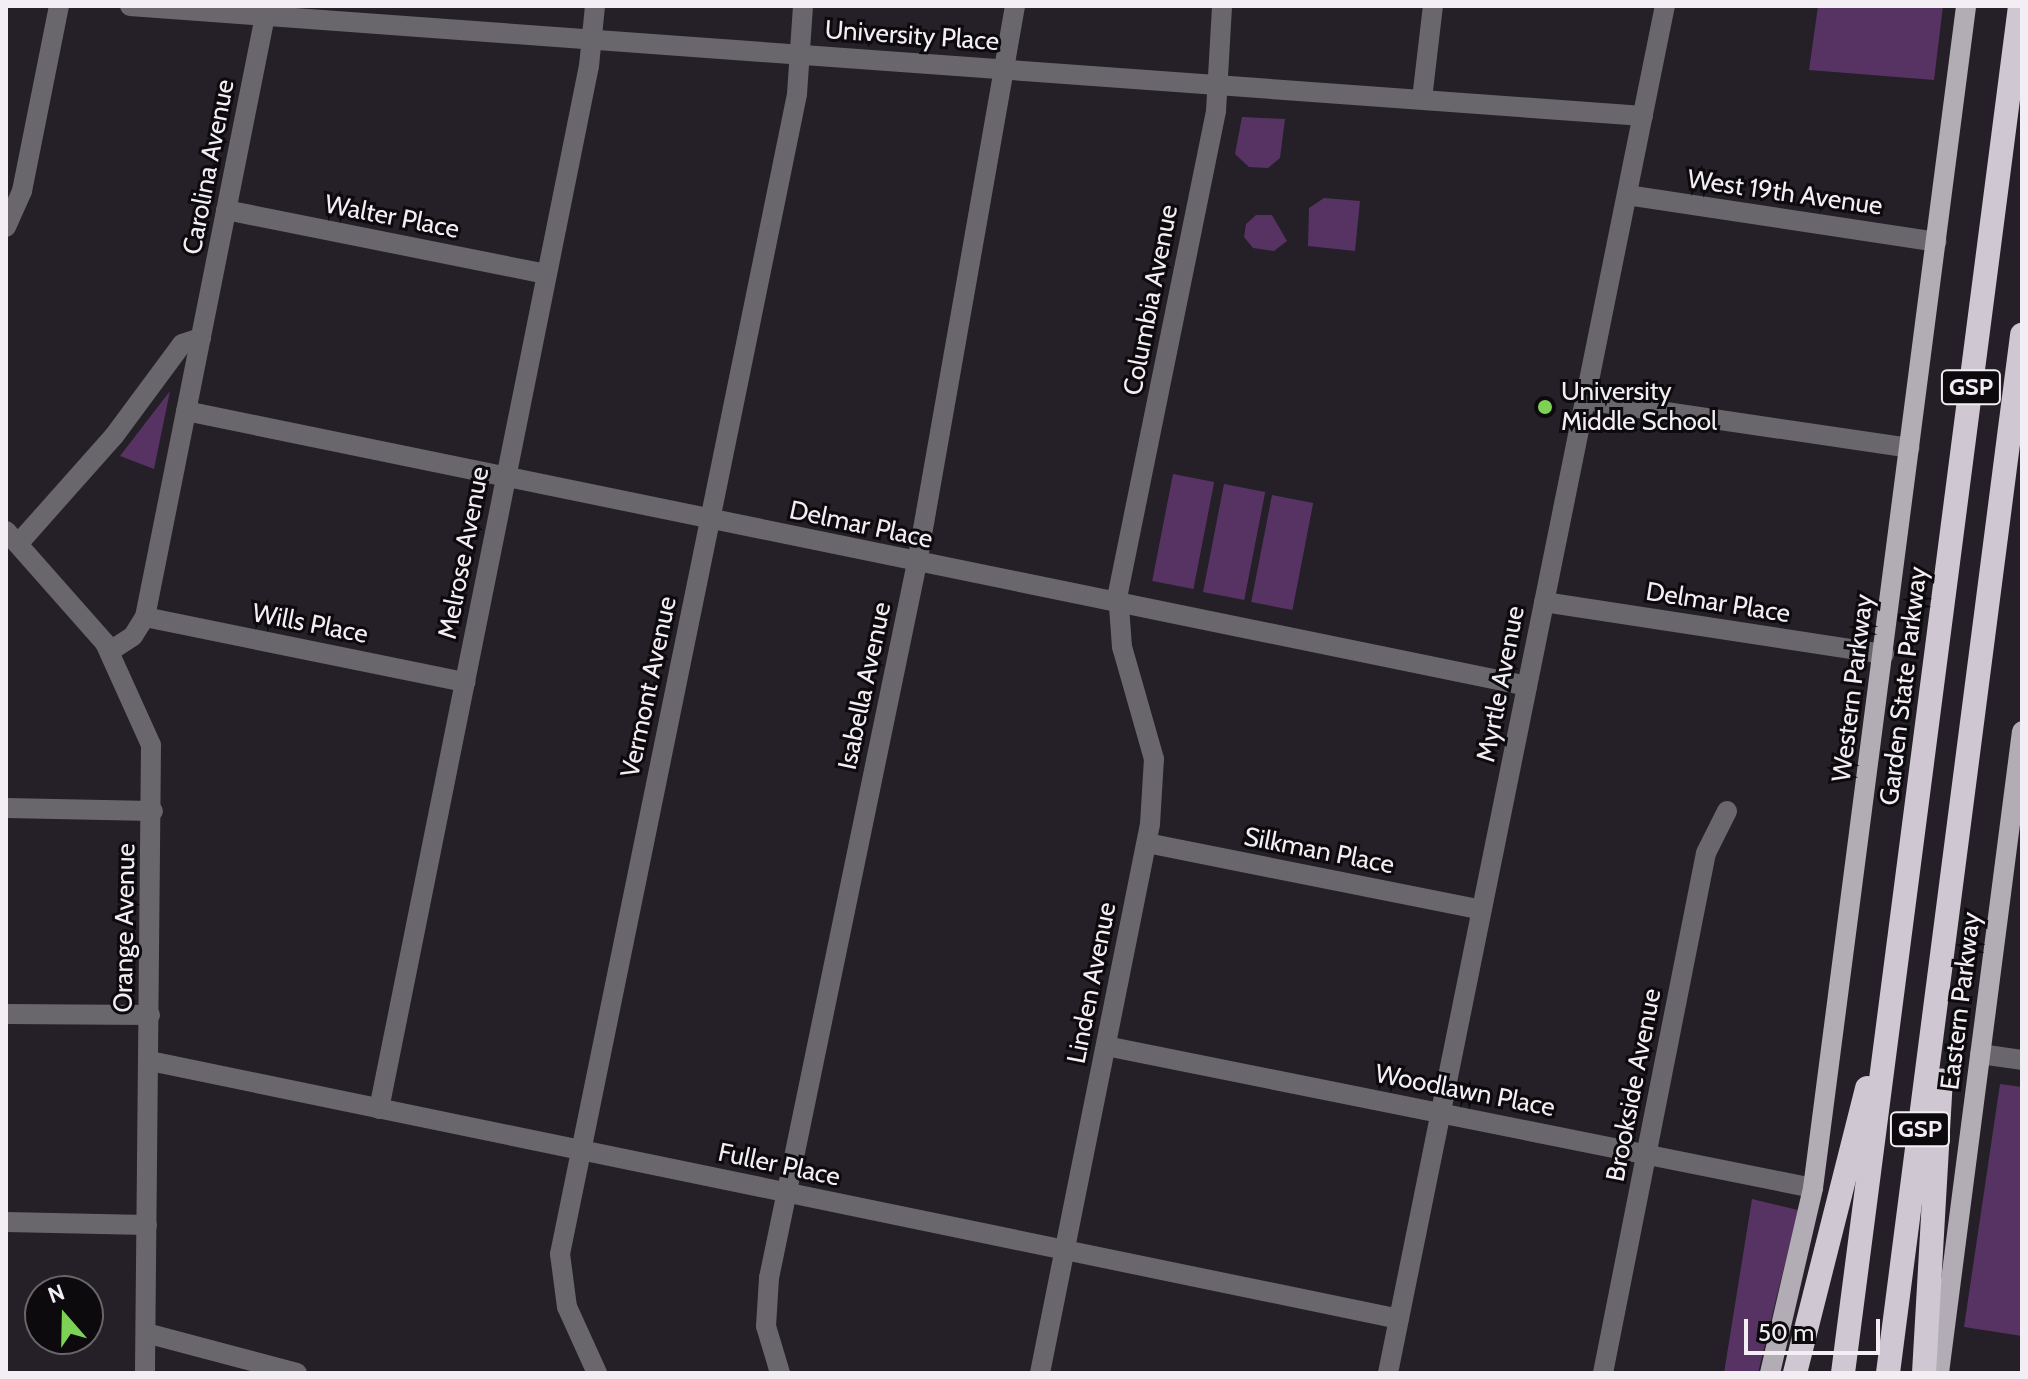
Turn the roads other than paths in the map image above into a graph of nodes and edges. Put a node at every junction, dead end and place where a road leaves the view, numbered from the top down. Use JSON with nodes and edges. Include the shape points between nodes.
{"nodes":[{"id":1,"x":59,"y":6,"type":"edge"},
{"id":2,"x":130,"y":6,"type":"edge"},
{"id":3,"x":595,"y":6,"type":"edge"},
{"id":4,"x":803,"y":6,"type":"edge"},
{"id":5,"x":1015,"y":6,"type":"edge"},
{"id":6,"x":1222,"y":6,"type":"edge"},
{"id":7,"x":1433,"y":6,"type":"edge"},
{"id":8,"x":1665,"y":6,"type":"edge"},
{"id":9,"x":1966,"y":6,"type":"edge"},
{"id":10,"x":2020,"y":6,"type":"edge"},
{"id":11,"x":266,"y":11,"type":"edge"},
{"id":12,"x":593,"y":39,"type":"junction"},
{"id":13,"x":799,"y":54,"type":"junction"},
{"id":14,"x":1007,"y":69,"type":"junction"},
{"id":15,"x":1217,"y":84,"type":"junction"},
{"id":16,"x":1422,"y":99,"type":"junction"},
{"id":17,"x":1643,"y":116,"type":"junction"},
{"id":18,"x":1627,"y":195,"type":"junction"},
{"id":19,"x":226,"y":210,"type":"junction"},
{"id":20,"x":6,"y":227,"type":"edge"},
{"id":21,"x":1936,"y":242,"type":"junction"},
{"id":22,"x":547,"y":274,"type":"junction"},
{"id":23,"x":2022,"y":335,"type":"edge"},
{"id":24,"x":201,"y":338,"type":"junction"},
{"id":25,"x":1585,"y":400,"type":"junction"},
{"id":26,"x":186,"y":411,"type":"junction"},
{"id":27,"x":1909,"y":448,"type":"junction"},
{"id":28,"x":506,"y":478,"type":"junction"},
{"id":29,"x":710,"y":520,"type":"junction"},
{"id":30,"x":12,"y":538,"type":"edge"},
{"id":31,"x":917,"y":563,"type":"junction"},
{"id":32,"x":1544,"y":602,"type":"junction"},
{"id":33,"x":1118,"y":603,"type":"junction"},
{"id":34,"x":145,"y":617,"type":"junction"},
{"id":35,"x":110,"y":651,"type":"junction"},
{"id":36,"x":1884,"y":654,"type":"junction"},
{"id":37,"x":465,"y":682,"type":"junction"},
{"id":38,"x":1527,"y":686,"type":"junction"},
{"id":39,"x":2022,"y":731,"type":"edge"},
{"id":40,"x":6,"y":808,"type":"edge"},
{"id":41,"x":153,"y":811,"type":"junction"},
{"id":42,"x":1727,"y":811,"type":"dead end"},
{"id":43,"x":1147,"y":843,"type":"junction"},
{"id":44,"x":2014,"y":852,"type":"edge"},
{"id":45,"x":1952,"y":886,"type":"junction"},
{"id":46,"x":1481,"y":910,"type":"junction"},
{"id":47,"x":1894,"y":981,"type":"junction"},
{"id":48,"x":6,"y":1014,"type":"edge"},
{"id":49,"x":150,"y":1015,"type":"junction"},
{"id":50,"x":1106,"y":1046,"type":"junction"},
{"id":51,"x":1980,"y":1054,"type":"junction"},
{"id":52,"x":2022,"y":1060,"type":"edge"},
{"id":53,"x":150,"y":1061,"type":"junction"},
{"id":54,"x":379,"y":1109,"type":"junction"},
{"id":55,"x":1440,"y":1113,"type":"junction"},
{"id":56,"x":581,"y":1151,"type":"junction"},
{"id":57,"x":1647,"y":1154,"type":"junction"},
{"id":58,"x":1813,"y":1188,"type":"junction"},
{"id":59,"x":785,"y":1193,"type":"junction"},
{"id":60,"x":6,"y":1222,"type":"edge"},
{"id":61,"x":147,"y":1225,"type":"junction"},
{"id":62,"x":1064,"y":1250,"type":"junction"},
{"id":63,"x":1399,"y":1319,"type":"junction"},
{"id":64,"x":146,"y":1333,"type":"junction"},
{"id":65,"x":145,"y":1373,"type":"edge"},
{"id":66,"x":297,"y":1373,"type":"edge"},
{"id":67,"x":597,"y":1373,"type":"edge"},
{"id":68,"x":780,"y":1373,"type":"edge"},
{"id":69,"x":1040,"y":1373,"type":"edge"},
{"id":70,"x":1388,"y":1373,"type":"edge"},
{"id":71,"x":1603,"y":1373,"type":"edge"},
{"id":72,"x":1770,"y":1373,"type":"edge"},
{"id":73,"x":1795,"y":1373,"type":"edge"},
{"id":74,"x":1843,"y":1373,"type":"edge"},
{"id":75,"x":1888,"y":1373,"type":"edge"},
{"id":76,"x":1924,"y":1373,"type":"edge"},
{"id":77,"x":1939,"y":1373,"type":"edge"}],
"edges":[{"from":1,"to":20,"type":"street","via":[[22,191]]},
{"from":2,"to":11,"type":"street","name":"University Place"},
{"from":3,"to":12,"type":"street","name":"Melrose Avenue"},
{"from":4,"to":13,"type":"street","name":"Vermont Avenue"},
{"from":5,"to":14,"type":"street","name":"Isabella Avenue"},
{"from":6,"to":15,"type":"street","name":"Columbia Avenue"},
{"from":7,"to":16,"type":"street"},
{"from":8,"to":17,"type":"street","name":"Myrtle Avenue"},
{"from":9,"to":21,"type":"main road","name":"Western Parkway"},
{"from":10,"to":47,"type":"highway","name":"Garden State Parkway","number":"GSP"},
{"from":11,"to":12,"type":"street","name":"University Place"},
{"from":11,"to":19,"type":"street","name":"Carolina Avenue"},
{"from":12,"to":13,"type":"street","name":"University Place"},
{"from":12,"to":22,"type":"street","name":"Melrose Avenue"},
{"from":13,"to":14,"type":"street","name":"University Place"},
{"from":13,"to":29,"type":"street","name":"Vermont Avenue","via":[[797,94]]},
{"from":14,"to":15,"type":"street","name":"University Place"},
{"from":14,"to":31,"type":"street","name":"Isabella Avenue"},
{"from":15,"to":16,"type":"street","name":"University Place"},
{"from":15,"to":33,"type":"street","name":"Columbia Avenue"},
{"from":16,"to":17,"type":"street","name":"University Place"},
{"from":17,"to":18,"type":"street","name":"Myrtle Avenue"},
{"from":18,"to":21,"type":"street","name":"West 19th Avenue"},
{"from":18,"to":25,"type":"street","name":"Myrtle Avenue"},
{"from":19,"to":22,"type":"street","name":"Walter Place"},
{"from":19,"to":24,"type":"street","name":"Carolina Avenue"},
{"from":21,"to":27,"type":"main road","name":"Western Parkway"},
{"from":22,"to":28,"type":"street","name":"Melrose Avenue"},
{"from":23,"to":45,"type":"highway","number":"GSP"},
{"from":24,"to":26,"type":"street","name":"Carolina Avenue"},
{"from":24,"to":30,"type":"street","via":[[182,344],[114,436]]},
{"from":25,"to":27,"type":"street"},
{"from":25,"to":32,"type":"street","name":"Myrtle Avenue"},
{"from":26,"to":28,"type":"street","name":"Delmar Place"},
{"from":26,"to":34,"type":"street","name":"Carolina Avenue"},
{"from":27,"to":36,"type":"main road","name":"Western Parkway"},
{"from":28,"to":29,"type":"street","name":"Delmar Place"},
{"from":28,"to":37,"type":"street","name":"Melrose Avenue"},
{"from":29,"to":31,"type":"street","name":"Delmar Place"},
{"from":29,"to":56,"type":"street","name":"Vermont Avenue"},
{"from":30,"to":35,"type":"street","name":"Orange Avenue"},
{"from":31,"to":33,"type":"street","name":"Delmar Place"},
{"from":31,"to":59,"type":"street","name":"Isabella Avenue"},
{"from":32,"to":36,"type":"street","name":"Delmar Place"},
{"from":32,"to":38,"type":"street","name":"Myrtle Avenue"},
{"from":33,"to":38,"type":"street","name":"Delmar Place"},
{"from":33,"to":43,"type":"street","name":"Linden Avenue","via":[[1125,661],[1154,759]]},
{"from":34,"to":35,"type":"street","via":[[133,636]]},
{"from":34,"to":37,"type":"street","name":"Wills Place"},
{"from":35,"to":41,"type":"street","name":"Orange Avenue","via":[[151,745]]},
{"from":36,"to":58,"type":"main road","name":"Western Parkway"},
{"from":37,"to":54,"type":"street","name":"Melrose Avenue"},
{"from":38,"to":46,"type":"street","name":"Myrtle Avenue"},
{"from":39,"to":44,"type":"main road","name":"Eastern Parkway"},
{"from":40,"to":41,"type":"street"},
{"from":41,"to":49,"type":"street","name":"Orange Avenue"},
{"from":42,"to":57,"type":"street","name":"Brookside Avenue","via":[[1706,853]]},
{"from":43,"to":46,"type":"street","name":"Silkman Place"},
{"from":43,"to":50,"type":"street","name":"Linden Avenue"},
{"from":44,"to":51,"type":"main road","name":"Eastern Parkway"},
{"from":45,"to":75,"type":"highway","number":"GSP"},
{"from":45,"to":76,"type":"highway"},
{"from":46,"to":55,"type":"street","name":"Myrtle Avenue"},
{"from":47,"to":73,"type":"highway"},
{"from":47,"to":74,"type":"highway","name":"Garden State Parkway","number":"GSP"},
{"from":48,"to":49,"type":"street"},
{"from":49,"to":53,"type":"street","name":"Orange Avenue"},
{"from":50,"to":55,"type":"street","name":"Woodlawn Place"},
{"from":50,"to":62,"type":"street","name":"Linden Avenue"},
{"from":51,"to":52,"type":"street"},
{"from":51,"to":77,"type":"main road","name":"Eastern Parkway"},
{"from":53,"to":54,"type":"street","name":"Fuller Place"},
{"from":53,"to":61,"type":"street","name":"Orange Avenue"},
{"from":54,"to":56,"type":"street","name":"Fuller Place"},
{"from":55,"to":57,"type":"street","name":"Woodlawn Place"},
{"from":55,"to":63,"type":"street","name":"Myrtle Avenue"},
{"from":56,"to":59,"type":"street","name":"Fuller Place"},
{"from":56,"to":67,"type":"street","name":"Vermont Avenue","via":[[560,1254],[562,1286]]},
{"from":57,"to":58,"type":"street","name":"Woodlawn Place"},
{"from":57,"to":71,"type":"street","name":"Brookside Avenue"},
{"from":58,"to":72,"type":"main road","name":"Western Parkway"},
{"from":59,"to":62,"type":"street","name":"Fuller Place"},
{"from":59,"to":68,"type":"street","name":"Isabella Avenue","via":[[766,1301],[769,1347]]},
{"from":60,"to":61,"type":"street"},
{"from":61,"to":64,"type":"street","name":"Orange Avenue"},
{"from":62,"to":63,"type":"street","name":"Fuller Place"},
{"from":62,"to":69,"type":"street","name":"Linden Avenue"},
{"from":63,"to":70,"type":"street","name":"Myrtle Avenue"},
{"from":64,"to":65,"type":"street","name":"Orange Avenue"},
{"from":64,"to":66,"type":"street"}]}
